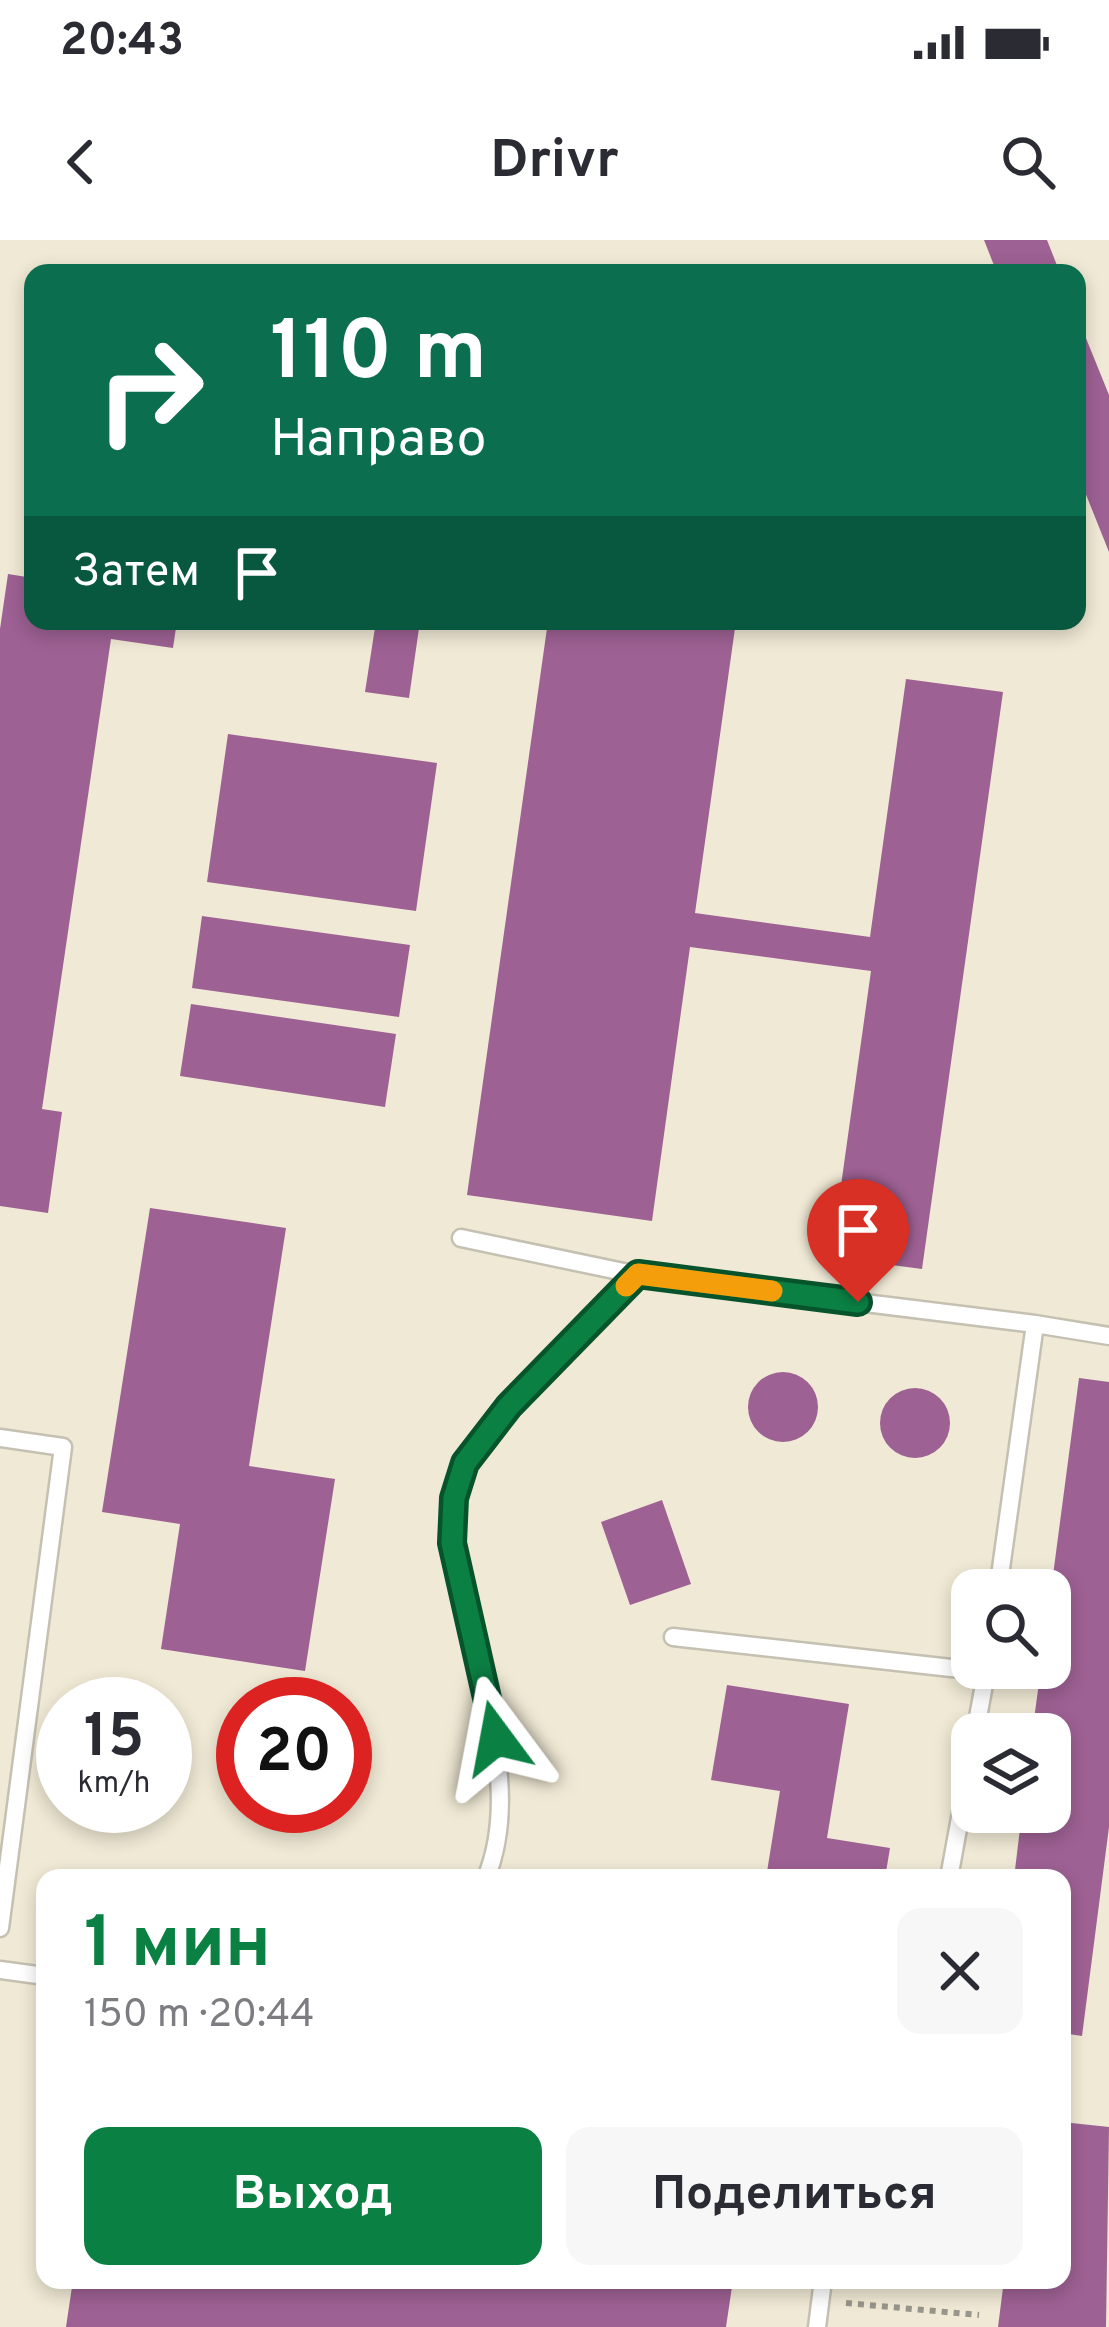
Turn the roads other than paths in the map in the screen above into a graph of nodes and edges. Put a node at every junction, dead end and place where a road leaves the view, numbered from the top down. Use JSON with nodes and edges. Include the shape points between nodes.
{"nodes":[{"id":1,"x":461,"y":1238,"type":"dead end"},
{"id":2,"x":638,"y":1274,"type":"junction"},
{"id":3,"x":1035,"y":1324,"type":"junction"},
{"id":4,"x":1109,"y":1336,"type":"edge"},
{"id":5,"x":0,"y":1438,"type":"edge"},
{"id":6,"x":1001,"y":1569,"type":"edge"},
{"id":7,"x":673,"y":1636,"type":"dead end"},
{"id":8,"x":951,"y":1666,"type":"edge"},
{"id":9,"x":957,"y":1833,"type":"edge"},
{"id":10,"x":490,"y":1869,"type":"edge"},
{"id":11,"x":951,"y":1869,"type":"edge"},
{"id":12,"x":0,"y":1928,"type":"edge"},
{"id":13,"x":0,"y":1970,"type":"edge"},
{"id":14,"x":36,"y":1975,"type":"edge"},
{"id":15,"x":822,"y":2289,"type":"edge"},
{"id":16,"x":817,"y":2327,"type":"edge"}],
"edges":[{"from":1,"to":2,"type":"lane"},
{"from":2,"to":3,"type":"lane"},
{"from":2,"to":10,"type":"lane","via":[[509,1406],[465,1463],[454,1498],[452,1543],[497,1754],[500,1832]]},
{"from":3,"to":4,"type":"lane"},
{"from":3,"to":6,"type":"lane"},
{"from":5,"to":12,"type":"lane","via":[[63,1447]]},
{"from":7,"to":8,"type":"lane"},
{"from":9,"to":11,"type":"lane"},
{"from":13,"to":14,"type":"lane"},
{"from":15,"to":16,"type":"lane"}]}
